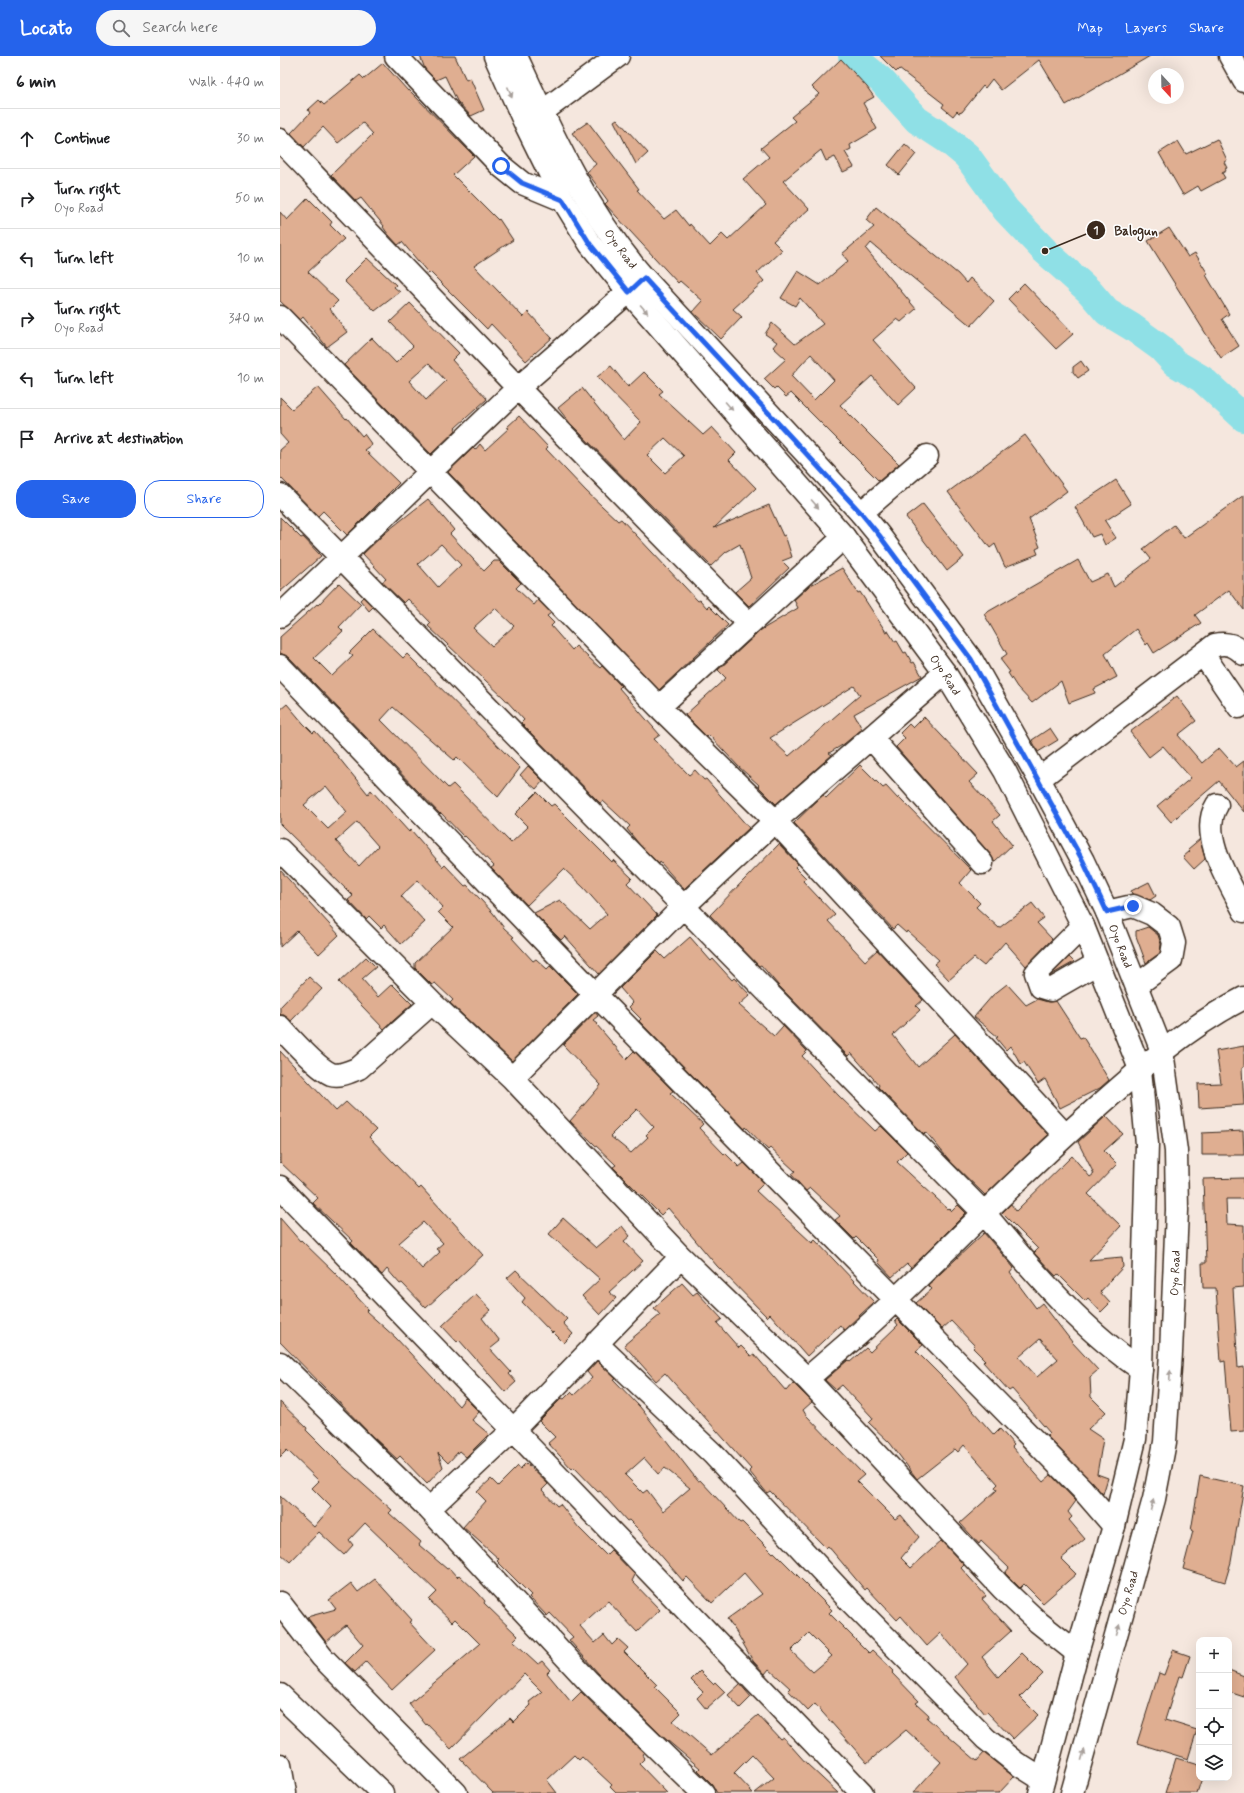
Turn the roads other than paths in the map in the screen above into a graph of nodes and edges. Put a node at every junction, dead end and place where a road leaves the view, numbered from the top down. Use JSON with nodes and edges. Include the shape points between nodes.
{"nodes":[{"id":1,"x":396,"y":56,"type":"edge"},
{"id":2,"x":494,"y":56,"type":"edge"},
{"id":3,"x":516,"y":56,"type":"edge"},
{"id":4,"x":618,"y":56,"type":"edge"},
{"id":5,"x":1230,"y":56,"type":"edge"},
{"id":6,"x":1244,"y":81,"type":"edge"},
{"id":7,"x":542,"y":112,"type":"junction"},
{"id":8,"x":280,"y":140,"type":"edge"},
{"id":9,"x":563,"y":200,"type":"junction"},
{"id":10,"x":636,"y":285,"type":"junction"},
{"id":11,"x":280,"y":317,"type":"edge"},
{"id":12,"x":518,"y":388,"type":"junction"},
{"id":13,"x":927,"y":456,"type":"dead end"},
{"id":14,"x":430,"y":473,"type":"junction"},
{"id":15,"x":280,"y":495,"type":"edge"},
{"id":16,"x":861,"y":513,"type":"junction"},
{"id":17,"x":844,"y":537,"type":"junction"},
{"id":18,"x":341,"y":559,"type":"junction"},
{"id":19,"x":280,"y":616,"type":"edge"},
{"id":20,"x":749,"y":624,"type":"junction"},
{"id":21,"x":1243,"y":650,"type":"edge"},
{"id":22,"x":1203,"y":654,"type":"junction"},
{"id":23,"x":280,"y":666,"type":"edge"},
{"id":24,"x":945,"y":673,"type":"junction"},
{"id":25,"x":659,"y":707,"type":"junction"},
{"id":26,"x":1239,"y":707,"type":"dead end"},
{"id":27,"x":871,"y":738,"type":"junction"},
{"id":28,"x":1039,"y":779,"type":"junction"},
{"id":29,"x":1217,"y":805,"type":"dead end"},
{"id":30,"x":775,"y":821,"type":"junction"},
{"id":31,"x":280,"y":850,"type":"edge"},
{"id":32,"x":982,"y":862,"type":"dead end"},
{"id":33,"x":684,"y":906,"type":"junction"},
{"id":34,"x":1244,"y":911,"type":"edge"},
{"id":35,"x":1107,"y":912,"type":"junction"},
{"id":36,"x":1084,"y":926,"type":"junction"},
{"id":37,"x":1098,"y":963,"type":"junction"},
{"id":38,"x":1137,"y":985,"type":"junction"},
{"id":39,"x":596,"y":994,"type":"junction"},
{"id":40,"x":1244,"y":998,"type":"edge"},
{"id":41,"x":432,"y":1003,"type":"junction"},
{"id":42,"x":280,"y":1027,"type":"edge"},
{"id":43,"x":1162,"y":1051,"type":"junction"},
{"id":44,"x":1140,"y":1069,"type":"junction"},
{"id":45,"x":512,"y":1078,"type":"junction"},
{"id":46,"x":1065,"y":1135,"type":"junction"},
{"id":47,"x":280,"y":1187,"type":"edge"},
{"id":48,"x":983,"y":1212,"type":"junction"},
{"id":49,"x":681,"y":1257,"type":"junction"},
{"id":50,"x":896,"y":1300,"type":"junction"},
{"id":51,"x":596,"y":1343,"type":"junction"},
{"id":52,"x":280,"y":1363,"type":"edge"},
{"id":53,"x":1141,"y":1369,"type":"junction"},
{"id":54,"x":807,"y":1378,"type":"junction"},
{"id":55,"x":513,"y":1430,"type":"junction"},
{"id":56,"x":429,"y":1510,"type":"junction"},
{"id":57,"x":1114,"y":1526,"type":"junction"},
{"id":58,"x":280,"y":1603,"type":"edge"},
{"id":59,"x":1077,"y":1653,"type":"junction"},
{"id":60,"x":280,"y":1695,"type":"edge"},
{"id":61,"x":280,"y":1765,"type":"edge"},
{"id":62,"x":1042,"y":1787,"type":"edge"},
{"id":63,"x":284,"y":1793,"type":"edge"},
{"id":64,"x":382,"y":1793,"type":"edge"},
{"id":65,"x":456,"y":1793,"type":"edge"},
{"id":66,"x":703,"y":1793,"type":"edge"},
{"id":67,"x":862,"y":1793,"type":"edge"},
{"id":68,"x":1072,"y":1793,"type":"edge"}],
"edges":[{"from":1,"to":9,"type":"street","via":[[501,166],[522,183]]},
{"from":2,"to":9,"type":"street","name":"Oyo Road","one_way":true},
{"from":3,"to":7,"type":"street","name":"Oyo Road"},
{"from":4,"to":7,"type":"street"},
{"from":5,"to":6,"type":"street"},
{"from":7,"to":10,"type":"street","name":"Oyo Road","via":[[583,195]]},
{"from":8,"to":12,"type":"street"},
{"from":9,"to":10,"type":"street","name":"Oyo Road","via":[[590,244]]},
{"from":10,"to":12,"type":"street"},
{"from":10,"to":16,"type":"street","name":"Oyo Road"},
{"from":10,"to":17,"type":"street","name":"Oyo Road","one_way":true},
{"from":11,"to":14,"type":"street"},
{"from":12,"to":14,"type":"street"},
{"from":12,"to":20,"type":"street"},
{"from":13,"to":16,"type":"street"},
{"from":14,"to":18,"type":"street"},
{"from":14,"to":25,"type":"street"},
{"from":15,"to":18,"type":"street"},
{"from":16,"to":28,"type":"street","name":"Oyo Road","via":[[971,659]]},
{"from":17,"to":20,"type":"street"},
{"from":17,"to":24,"type":"street","name":"Oyo Road"},
{"from":18,"to":19,"type":"street"},
{"from":18,"to":33,"type":"street"},
{"from":20,"to":25,"type":"street"},
{"from":21,"to":22,"type":"street","via":[[1226,642],[1215,644]]},
{"from":22,"to":26,"type":"street"},
{"from":22,"to":28,"type":"street"},
{"from":23,"to":39,"type":"street"},
{"from":24,"to":27,"type":"street"},
{"from":24,"to":36,"type":"street","name":"Oyo Road","via":[[1005,771]]},
{"from":25,"to":30,"type":"street"},
{"from":27,"to":30,"type":"street"},
{"from":27,"to":32,"type":"street"},
{"from":28,"to":35,"type":"street","name":"Oyo Road"},
{"from":29,"to":34,"type":"street","via":[[1210,822],[1212,837],[1220,863]]},
{"from":30,"to":33,"type":"street"},
{"from":30,"to":46,"type":"street"},
{"from":31,"to":41,"type":"street"},
{"from":33,"to":39,"type":"street"},
{"from":33,"to":48,"type":"street"},
{"from":35,"to":38,"type":"street","name":"Oyo Road"},
{"from":35,"to":38,"type":"street","via":[[1133,906],[1152,914],[1169,927],[1174,943],[1171,960]]},
{"from":36,"to":37,"type":"street","name":"Oyo Road"},
{"from":36,"to":37,"type":"street","via":[[1036,973],[1041,987],[1051,990]]},
{"from":37,"to":44,"type":"street","name":"Oyo Road"},
{"from":38,"to":43,"type":"street","name":"Oyo Road"},
{"from":39,"to":45,"type":"street"},
{"from":39,"to":50,"type":"street"},
{"from":40,"to":43,"type":"street","via":[[1219,1011]]},
{"from":41,"to":42,"type":"street","via":[[359,1068],[346,1073],[332,1074],[306,1055]]},
{"from":41,"to":45,"type":"street"},
{"from":43,"to":44,"type":"street"},
{"from":68,"to":43,"type":"street","name":"Oyo Road","one_way":true,"via":[[1154,1499],[1165,1442],[1172,1346],[1177,1210],[1176,1151]]},
{"from":44,"to":46,"type":"street"},
{"from":44,"to":53,"type":"street","name":"Oyo Road","via":[[1147,1144]]},
{"from":45,"to":49,"type":"street"},
{"from":46,"to":48,"type":"street"},
{"from":47,"to":55,"type":"street"},
{"from":48,"to":50,"type":"street"},
{"from":48,"to":53,"type":"street","via":[[1038,1276],[1096,1335]]},
{"from":49,"to":51,"type":"street"},
{"from":49,"to":54,"type":"street"},
{"from":50,"to":54,"type":"street"},
{"from":50,"to":57,"type":"street","via":[[1082,1489]]},
{"from":51,"to":55,"type":"street"},
{"from":51,"to":62,"type":"street","via":[[713,1454],[850,1601],[986,1739]]},
{"from":52,"to":56,"type":"street"},
{"from":53,"to":57,"type":"street","name":"Oyo Road","via":[[1135,1439]]},
{"from":54,"to":59,"type":"street","via":[[1003,1589],[1038,1622]]},
{"from":55,"to":56,"type":"street"},
{"from":55,"to":67,"type":"street"},
{"from":56,"to":66,"type":"street","via":[[589,1682]]},
{"from":57,"to":59,"type":"street","name":"Oyo Road"},
{"from":58,"to":65,"type":"street","via":[[322,1656]]},
{"from":59,"to":62,"type":"street","name":"Oyo Road"},
{"from":60,"to":64,"type":"street"},
{"from":61,"to":63,"type":"street"}]}
